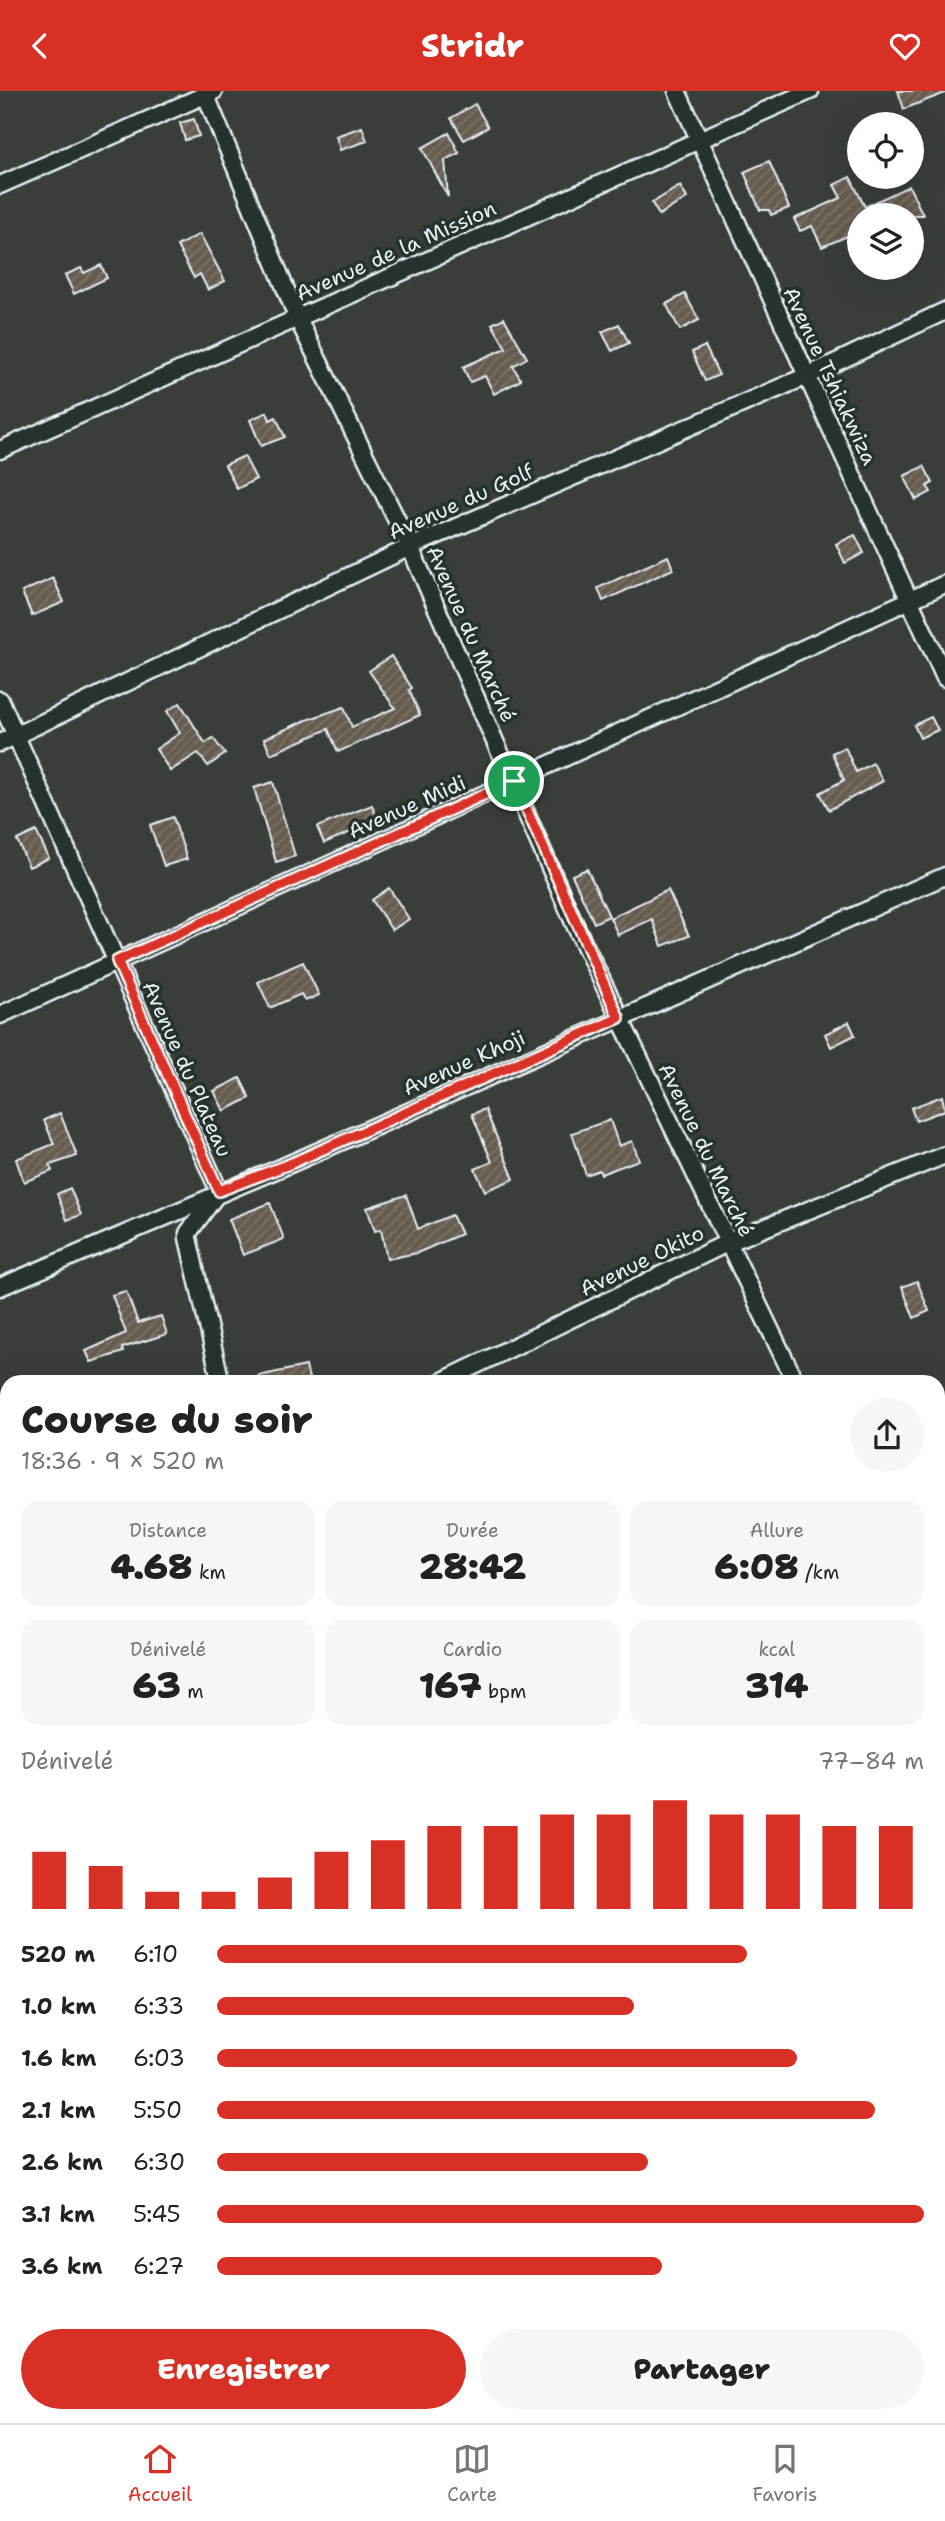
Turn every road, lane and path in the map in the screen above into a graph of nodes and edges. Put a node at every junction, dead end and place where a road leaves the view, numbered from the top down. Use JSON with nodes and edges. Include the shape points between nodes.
{"nodes":[{"id":1,"x":677,"y":91,"type":"edge"},
{"id":2,"x":810,"y":91,"type":"edge"},
{"id":3,"x":208,"y":92,"type":"edge"},
{"id":4,"x":698,"y":139,"type":"junction"},
{"id":5,"x":0,"y":185,"type":"edge"},
{"id":6,"x":945,"y":311,"type":"edge"},
{"id":7,"x":298,"y":319,"type":"junction"},
{"id":8,"x":807,"y":376,"type":"junction"},
{"id":9,"x":0,"y":450,"type":"edge"},
{"id":10,"x":410,"y":547,"type":"junction"},
{"id":11,"x":945,"y":584,"type":"edge"},
{"id":12,"x":911,"y":600,"type":"junction"},
{"id":13,"x":945,"y":678,"type":"edge"},
{"id":14,"x":0,"y":700,"type":"edge"},
{"id":15,"x":16,"y":736,"type":"junction"},
{"id":16,"x":0,"y":743,"type":"edge"},
{"id":17,"x":514,"y":781,"type":"junction"},
{"id":18,"x":945,"y":876,"type":"edge"},
{"id":19,"x":117,"y":961,"type":"junction"},
{"id":20,"x":0,"y":1015,"type":"edge"},
{"id":21,"x":619,"y":1018,"type":"junction"},
{"id":22,"x":945,"y":1156,"type":"edge"},
{"id":23,"x":219,"y":1191,"type":"junction"},
{"id":24,"x":727,"y":1243,"type":"junction"},
{"id":25,"x":0,"y":1287,"type":"edge"},
{"id":26,"x":219,"y":1375,"type":"edge"},
{"id":27,"x":455,"y":1375,"type":"edge"},
{"id":28,"x":792,"y":1375,"type":"edge"}],
"edges":[{"from":1,"to":4,"type":"street","name":"Avenue Tshiakwiza"},
{"from":2,"to":4,"type":"street","name":"Avenue de la Mission"},
{"from":3,"to":5,"type":"street"},
{"from":3,"to":7,"type":"street","name":"Avenue du Marché"},
{"from":4,"to":7,"type":"street","name":"Avenue de la Mission"},
{"from":4,"to":8,"type":"street","name":"Avenue Tshiakwiza"},
{"from":6,"to":8,"type":"street","name":"Avenue du Golf"},
{"from":7,"to":9,"type":"street","name":"Avenue de la Mission"},
{"from":7,"to":10,"type":"street","name":"Avenue du Marché"},
{"from":8,"to":10,"type":"street","name":"Avenue du Golf"},
{"from":8,"to":12,"type":"street","name":"Avenue Tshiakwiza"},
{"from":10,"to":15,"type":"street","name":"Avenue du Golf"},
{"from":10,"to":17,"type":"street","name":"Avenue du Marché"},
{"from":11,"to":12,"type":"street","name":"Avenue Midi"},
{"from":12,"to":13,"type":"street","name":"Avenue Tshiakwiza"},
{"from":12,"to":17,"type":"street","name":"Avenue Midi"},
{"from":14,"to":15,"type":"street","name":"Avenue du Plateau"},
{"from":15,"to":16,"type":"street","name":"Avenue du Golf"},
{"from":15,"to":19,"type":"street","name":"Avenue du Plateau"},
{"from":17,"to":19,"type":"street","name":"Avenue Midi"},
{"from":17,"to":21,"type":"street","name":"Avenue du Marché"},
{"from":18,"to":21,"type":"street","name":"Avenue Khoji"},
{"from":19,"to":20,"type":"street","name":"Avenue Midi"},
{"from":19,"to":23,"type":"street","name":"Avenue du Plateau"},
{"from":21,"to":23,"type":"street","name":"Avenue Khoji"},
{"from":21,"to":24,"type":"street","name":"Avenue du Marché"},
{"from":22,"to":24,"type":"street","name":"Avenue Okito"},
{"from":23,"to":25,"type":"street","name":"Avenue Khoji"},
{"from":23,"to":26,"type":"street","name":"Avenue du Plateau","via":[[188,1238]]},
{"from":24,"to":27,"type":"street","name":"Avenue Okito"},
{"from":24,"to":28,"type":"street","name":"Avenue du Marché"}]}
